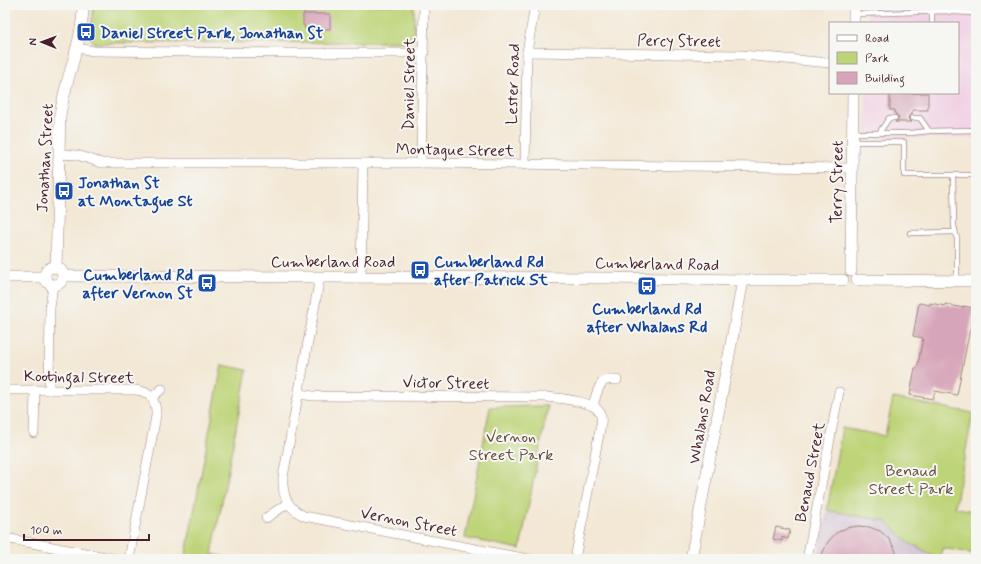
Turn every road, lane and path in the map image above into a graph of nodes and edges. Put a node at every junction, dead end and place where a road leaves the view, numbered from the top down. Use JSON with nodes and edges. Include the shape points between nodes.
{"nodes":[{"id":1,"x":83,"y":5,"type":"edge"},
{"id":2,"x":424,"y":5,"type":"edge"},
{"id":3,"x":535,"y":5,"type":"edge"},
{"id":4,"x":932,"y":11,"type":"junction"},
{"id":5,"x":976,"y":13,"type":"edge"},
{"id":6,"x":854,"y":14,"type":"edge"},
{"id":7,"x":932,"y":22,"type":"edge"},
{"id":8,"x":77,"y":48,"type":"junction"},
{"id":9,"x":527,"y":52,"type":"junction"},
{"id":10,"x":424,"y":53,"type":"junction"},
{"id":11,"x":829,"y":63,"type":"edge"},
{"id":12,"x":853,"y":94,"type":"edge"},
{"id":13,"x":895,"y":118,"type":"dead end"},
{"id":14,"x":912,"y":118,"type":"dead end"},
{"id":15,"x":976,"y":130,"type":"edge"},
{"id":16,"x":929,"y":131,"type":"junction"},
{"id":17,"x":879,"y":132,"type":"junction"},
{"id":18,"x":853,"y":137,"type":"junction"},
{"id":19,"x":59,"y":154,"type":"junction"},
{"id":20,"x":363,"y":163,"type":"junction"},
{"id":21,"x":421,"y":163,"type":"junction"},
{"id":22,"x":525,"y":164,"type":"junction"},
{"id":23,"x":852,"y":168,"type":"junction"},
{"id":24,"x":953,"y":175,"type":"junction"},
{"id":25,"x":976,"y":175,"type":"edge"},
{"id":26,"x":955,"y":232,"type":"junction"},
{"id":27,"x":910,"y":233,"type":"dead end"},
{"id":28,"x":59,"y":272,"type":"junction"},
{"id":29,"x":5,"y":276,"type":"edge"},
{"id":30,"x":854,"y":276,"type":"junction"},
{"id":31,"x":320,"y":277,"type":"junction"},
{"id":32,"x":361,"y":277,"type":"junction"},
{"id":33,"x":743,"y":280,"type":"junction"},
{"id":34,"x":49,"y":281,"type":"junction"},
{"id":35,"x":957,"y":281,"type":"junction"},
{"id":36,"x":976,"y":281,"type":"edge"},
{"id":37,"x":617,"y":380,"type":"dead end"},
{"id":38,"x":162,"y":389,"type":"dead end"},
{"id":39,"x":5,"y":390,"type":"edge"},
{"id":40,"x":35,"y":390,"type":"junction"},
{"id":41,"x":49,"y":390,"type":"junction"},
{"id":42,"x":839,"y":392,"type":"dead end"},
{"id":43,"x":299,"y":394,"type":"junction"},
{"id":44,"x":152,"y":397,"type":"junction"},
{"id":45,"x":593,"y":406,"type":"junction"},
{"id":46,"x":34,"y":432,"type":"dead end"},
{"id":47,"x":288,"y":503,"type":"junction"},
{"id":48,"x":266,"y":518,"type":"dead end"},
{"id":49,"x":5,"y":538,"type":"edge"},
{"id":50,"x":116,"y":559,"type":"edge"},
{"id":51,"x":129,"y":559,"type":"edge"},
{"id":52,"x":528,"y":559,"type":"edge"},
{"id":53,"x":575,"y":559,"type":"edge"},
{"id":54,"x":691,"y":559,"type":"edge"},
{"id":55,"x":807,"y":559,"type":"edge"}],
"edges":[{"from":1,"to":8,"type":"street","name":"Jonathan Street"},
{"from":2,"to":10,"type":"street","name":"Daniel Street"},
{"from":3,"to":9,"type":"street","name":"Lester Road"},
{"from":4,"to":5,"type":"lane"},
{"from":4,"to":6,"type":"lane"},
{"from":4,"to":7,"type":"lane"},
{"from":8,"to":10,"type":"street","via":[[94,52]]},
{"from":8,"to":19,"type":"street","name":"Jonathan Street","via":[[62,104]]},
{"from":9,"to":11,"type":"street","name":"Percy Street","via":[[742,56]]},
{"from":9,"to":22,"type":"street","name":"Lester Road"},
{"from":10,"to":21,"type":"street","name":"Daniel Street"},
{"from":12,"to":18,"type":"street","name":"Terry Street"},
{"from":13,"to":17,"type":"lane","via":[[889,118]]},
{"from":14,"to":16,"type":"lane","via":[[920,118]]},
{"from":15,"to":16,"type":"lane"},
{"from":16,"to":17,"type":"lane"},
{"from":17,"to":18,"type":"lane"},
{"from":18,"to":23,"type":"street","name":"Terry Street"},
{"from":18,"to":24,"type":"lane","via":[[904,142],[904,175]]},
{"from":19,"to":20,"type":"street","name":"Montague Street","via":[[77,155],[102,163]]},
{"from":19,"to":28,"type":"street","name":"Jonathan Street"},
{"from":20,"to":21,"type":"street","name":"Montague Street"},
{"from":20,"to":32,"type":"street"},
{"from":21,"to":22,"type":"street","name":"Montague Street"},
{"from":22,"to":23,"type":"street","name":"Montague Street"},
{"from":23,"to":30,"type":"street","name":"Terry Street"},
{"from":24,"to":25,"type":"lane"},
{"from":24,"to":26,"type":"lane"},
{"from":26,"to":27,"type":"lane"},
{"from":26,"to":35,"type":"lane"},
{"from":28,"to":31,"type":"street","name":"Cumberland Road"},
{"from":28,"to":34,"type":"street","via":[[62,279],[60,283],[55,285]]},
{"from":28,"to":34,"type":"street","via":[[51,268],[48,270],[46,272]]},
{"from":29,"to":34,"type":"street"},
{"from":30,"to":33,"type":"street","name":"Cumberland Road","via":[[847,272],[843,275],[843,280]]},
{"from":30,"to":35,"type":"street"},
{"from":31,"to":32,"type":"street","name":"Cumberland Road"},
{"from":31,"to":43,"type":"street"},
{"from":32,"to":33,"type":"street","name":"Cumberland Road"},
{"from":33,"to":54,"type":"street","name":"Whalans Road"},
{"from":34,"to":41,"type":"street"},
{"from":35,"to":36,"type":"street"},
{"from":37,"to":45,"type":"street","via":[[602,382]]},
{"from":38,"to":44,"type":"street","name":"Kootingal Street"},
{"from":39,"to":40,"type":"street","name":"Kootingal Street"},
{"from":40,"to":41,"type":"street","name":"Kootingal Street"},
{"from":40,"to":46,"type":"street"},
{"from":41,"to":44,"type":"street","name":"Kootingal Street","via":[[135,390]]},
{"from":42,"to":55,"type":"street","name":"Benaud Street"},
{"from":43,"to":45,"type":"street","name":"Victor Street","via":[[546,397],[584,402]]},
{"from":43,"to":47,"type":"street","via":[[283,477],[283,490]]},
{"from":44,"to":51,"type":"street","name":"Kootingal Street","via":[[156,416]]},
{"from":45,"to":53,"type":"street","via":[[600,413],[602,420]]},
{"from":47,"to":48,"type":"street"},
{"from":47,"to":52,"type":"street","name":"Vernon Street","via":[[304,516]]},
{"from":49,"to":50,"type":"street"}]}
